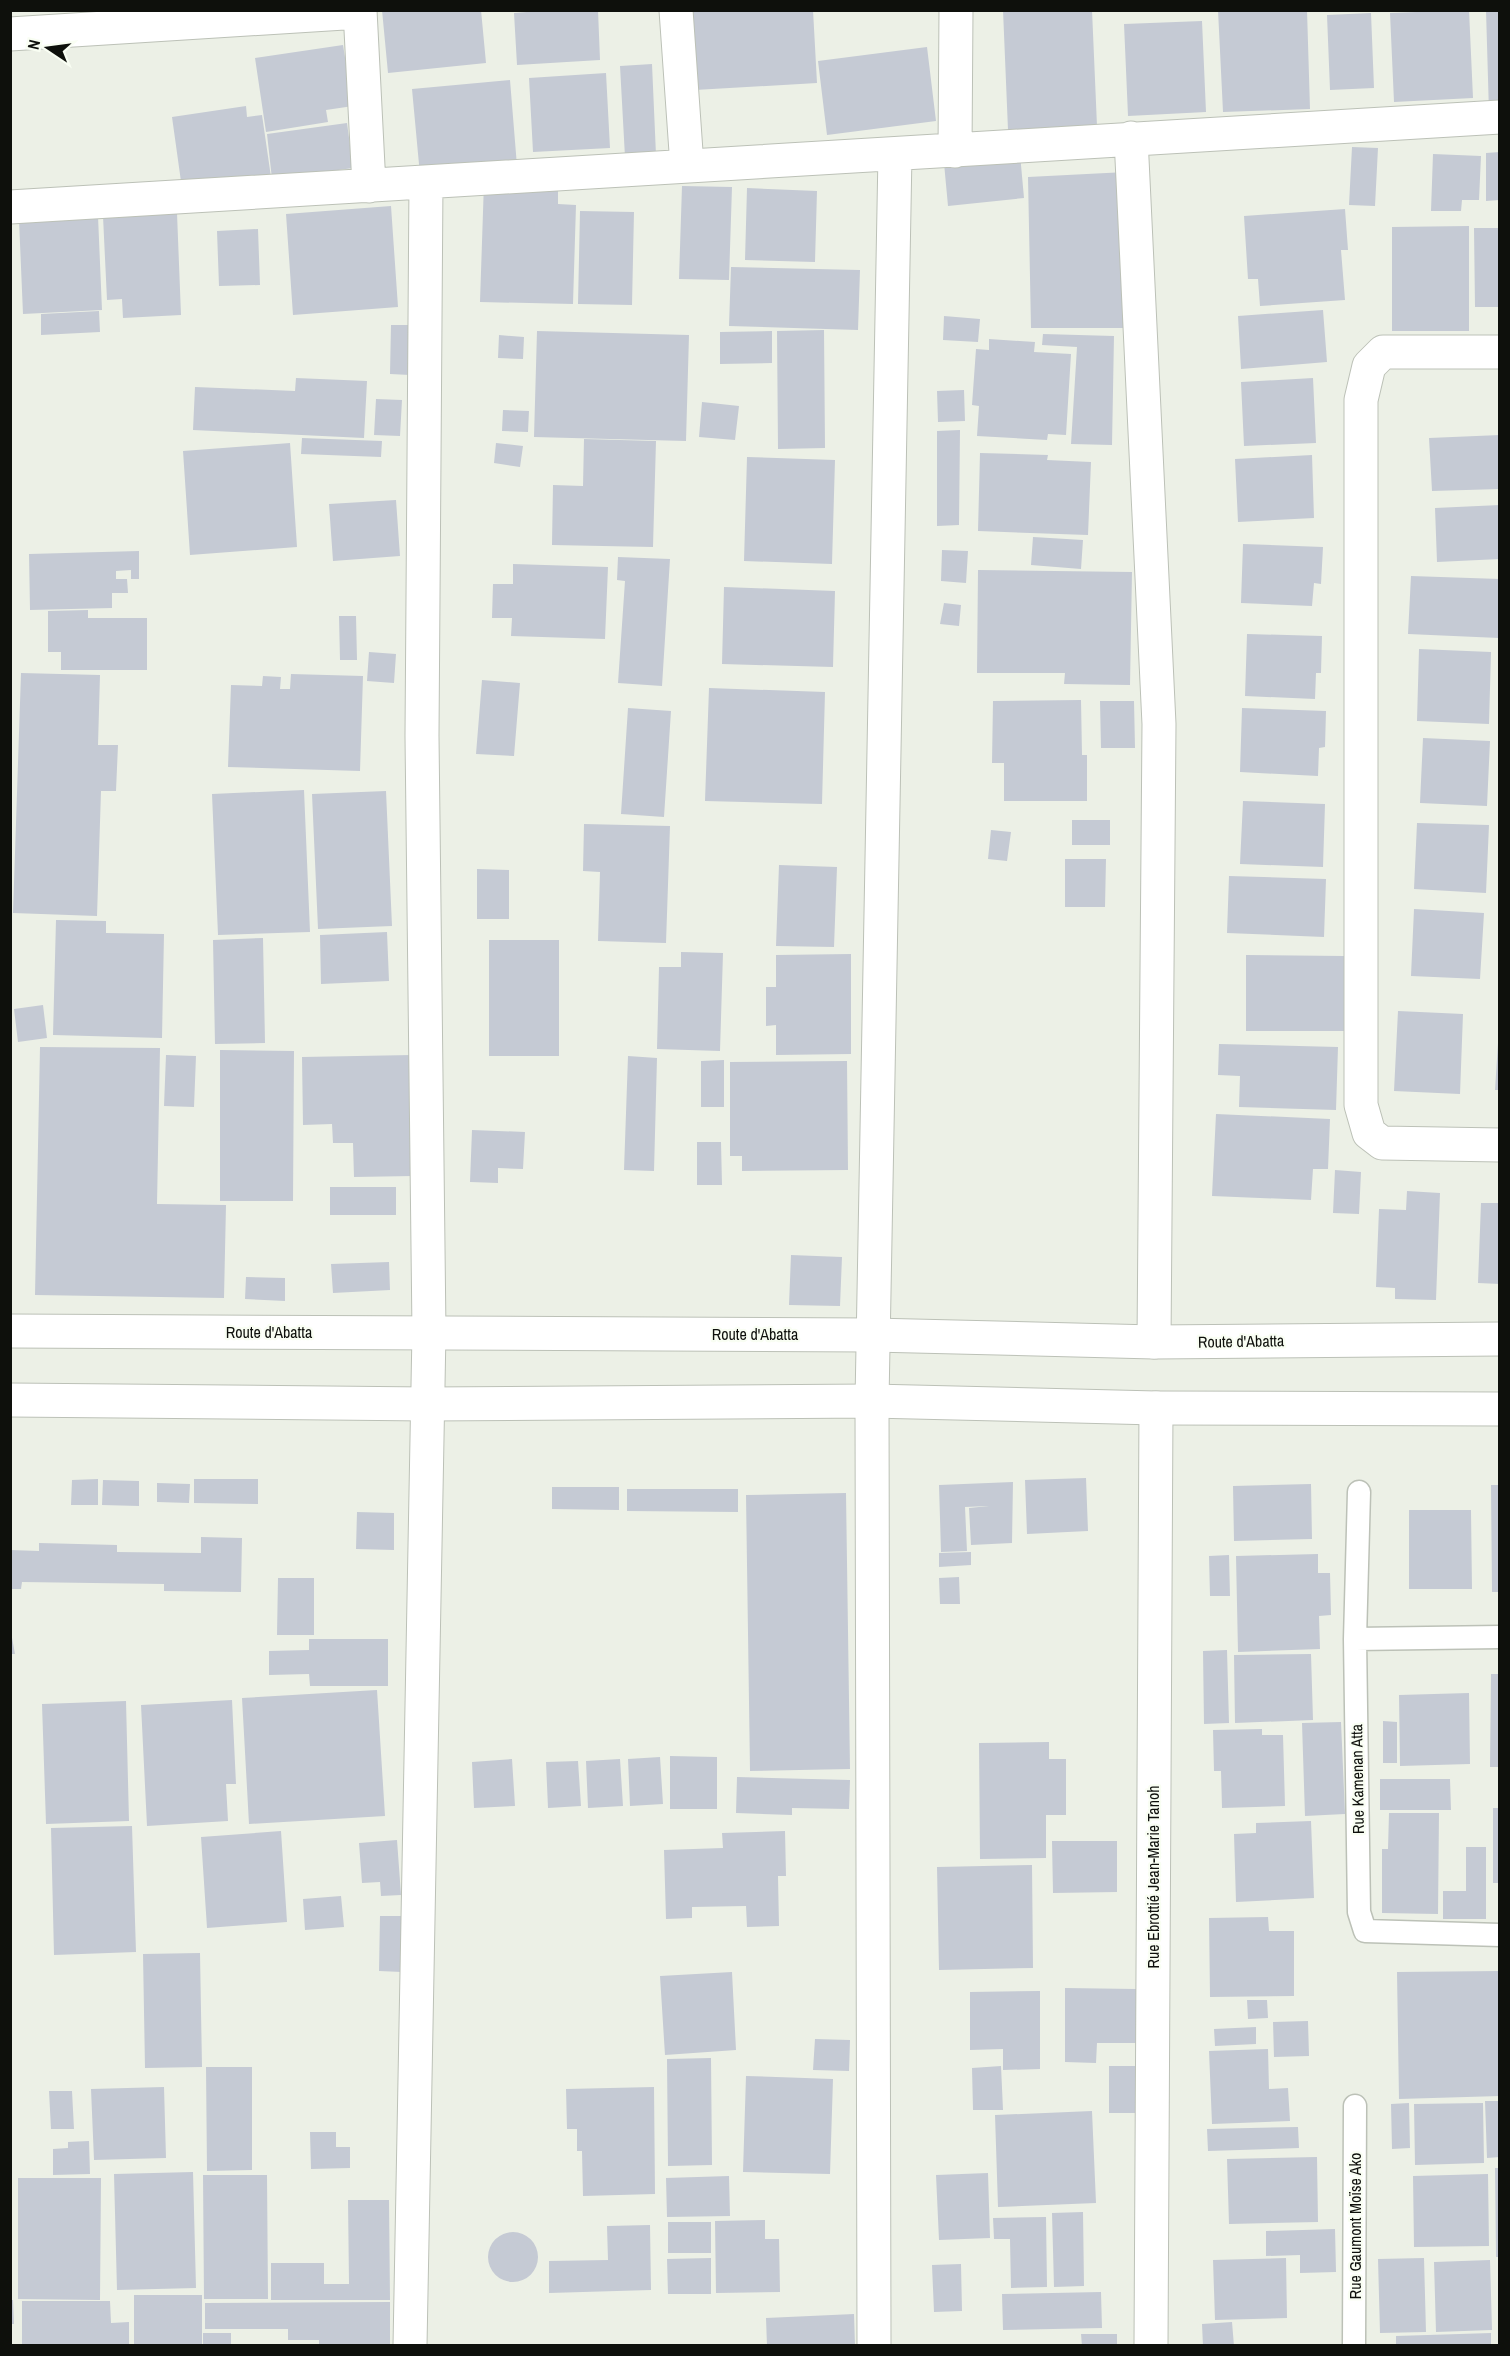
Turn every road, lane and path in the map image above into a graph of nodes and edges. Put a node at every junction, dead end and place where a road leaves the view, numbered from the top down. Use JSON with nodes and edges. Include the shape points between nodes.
{"nodes":[{"id":1,"x":676,"y":10,"type":"edge"},
{"id":2,"x":956,"y":10,"type":"edge"},
{"id":3,"x":360,"y":11,"type":"edge"},
{"id":4,"x":10,"y":34,"type":"edge"},
{"id":5,"x":1500,"y":117,"type":"edge"},
{"id":6,"x":1131,"y":138,"type":"junction"},
{"id":7,"x":955,"y":151,"type":"junction"},
{"id":8,"x":895,"y":154,"type":"junction"},
{"id":9,"x":687,"y":166,"type":"junction"},
{"id":10,"x":426,"y":182,"type":"junction"},
{"id":11,"x":369,"y":186,"type":"junction"},
{"id":12,"x":10,"y":207,"type":"edge"},
{"id":13,"x":1500,"y":352,"type":"edge"},
{"id":14,"x":1500,"y":1145,"type":"edge"},
{"id":15,"x":10,"y":1331,"type":"edge"},
{"id":16,"x":429,"y":1332,"type":"junction"},
{"id":17,"x":873,"y":1335,"type":"junction"},
{"id":18,"x":1500,"y":1339,"type":"edge"},
{"id":19,"x":1154,"y":1342,"type":"junction"},
{"id":20,"x":10,"y":1400,"type":"edge"},
{"id":21,"x":872,"y":1401,"type":"junction"},
{"id":22,"x":427,"y":1404,"type":"junction"},
{"id":23,"x":1156,"y":1408,"type":"junction"},
{"id":24,"x":1500,"y":1409,"type":"edge"},
{"id":25,"x":1359,"y":1492,"type":"dead end"},
{"id":26,"x":1500,"y":1637,"type":"edge"},
{"id":27,"x":1355,"y":1640,"type":"junction"},
{"id":28,"x":1500,"y":1935,"type":"edge"},
{"id":29,"x":1356,"y":2106,"type":"dead end"},
{"id":30,"x":410,"y":2346,"type":"edge"},
{"id":31,"x":874,"y":2346,"type":"edge"},
{"id":32,"x":1151,"y":2346,"type":"edge"},
{"id":33,"x":1354,"y":2346,"type":"edge"}],
"edges":[{"from":1,"to":9,"type":"street"},
{"from":2,"to":7,"type":"street"},
{"from":3,"to":4,"type":"street"},
{"from":3,"to":11,"type":"street"},
{"from":5,"to":6,"type":"street"},
{"from":6,"to":7,"type":"street"},
{"from":6,"to":19,"type":"street","via":[[1160,724]]},
{"from":7,"to":8,"type":"street"},
{"from":8,"to":9,"type":"street"},
{"from":8,"to":17,"type":"street"},
{"from":9,"to":10,"type":"street"},
{"from":10,"to":11,"type":"street"},
{"from":10,"to":16,"type":"street","via":[[422,736]]},
{"from":11,"to":12,"type":"street"},
{"from":13,"to":14,"type":"street","via":[[1383,352],[1369,366],[1361,400],[1361,1105],[1369,1133],[1382,1143]]},
{"from":15,"to":16,"type":"street","name":"Route d'Abatta"},
{"from":16,"to":17,"type":"street","name":"Route d'Abatta"},
{"from":16,"to":22,"type":"street"},
{"from":17,"to":19,"type":"street","name":"Route d'Abatta"},
{"from":17,"to":21,"type":"street"},
{"from":18,"to":19,"type":"street","name":"Route d'Abatta"},
{"from":20,"to":22,"type":"street"},
{"from":21,"to":22,"type":"street"},
{"from":21,"to":23,"type":"street"},
{"from":21,"to":31,"type":"street"},
{"from":22,"to":30,"type":"street"},
{"from":23,"to":24,"type":"street"},
{"from":23,"to":32,"type":"street","name":"Rue Ebrottié Jean-Marie Tanoh"},
{"from":25,"to":27,"type":"lane","name":"Rue Kamenan Atta"},
{"from":26,"to":27,"type":"lane"},
{"from":27,"to":28,"type":"lane","name":"Rue Kamenan Atta","via":[[1359,1912],[1365,1931]]},
{"from":29,"to":33,"type":"lane","name":"Rue Gaumont Moïse Ako"}]}
